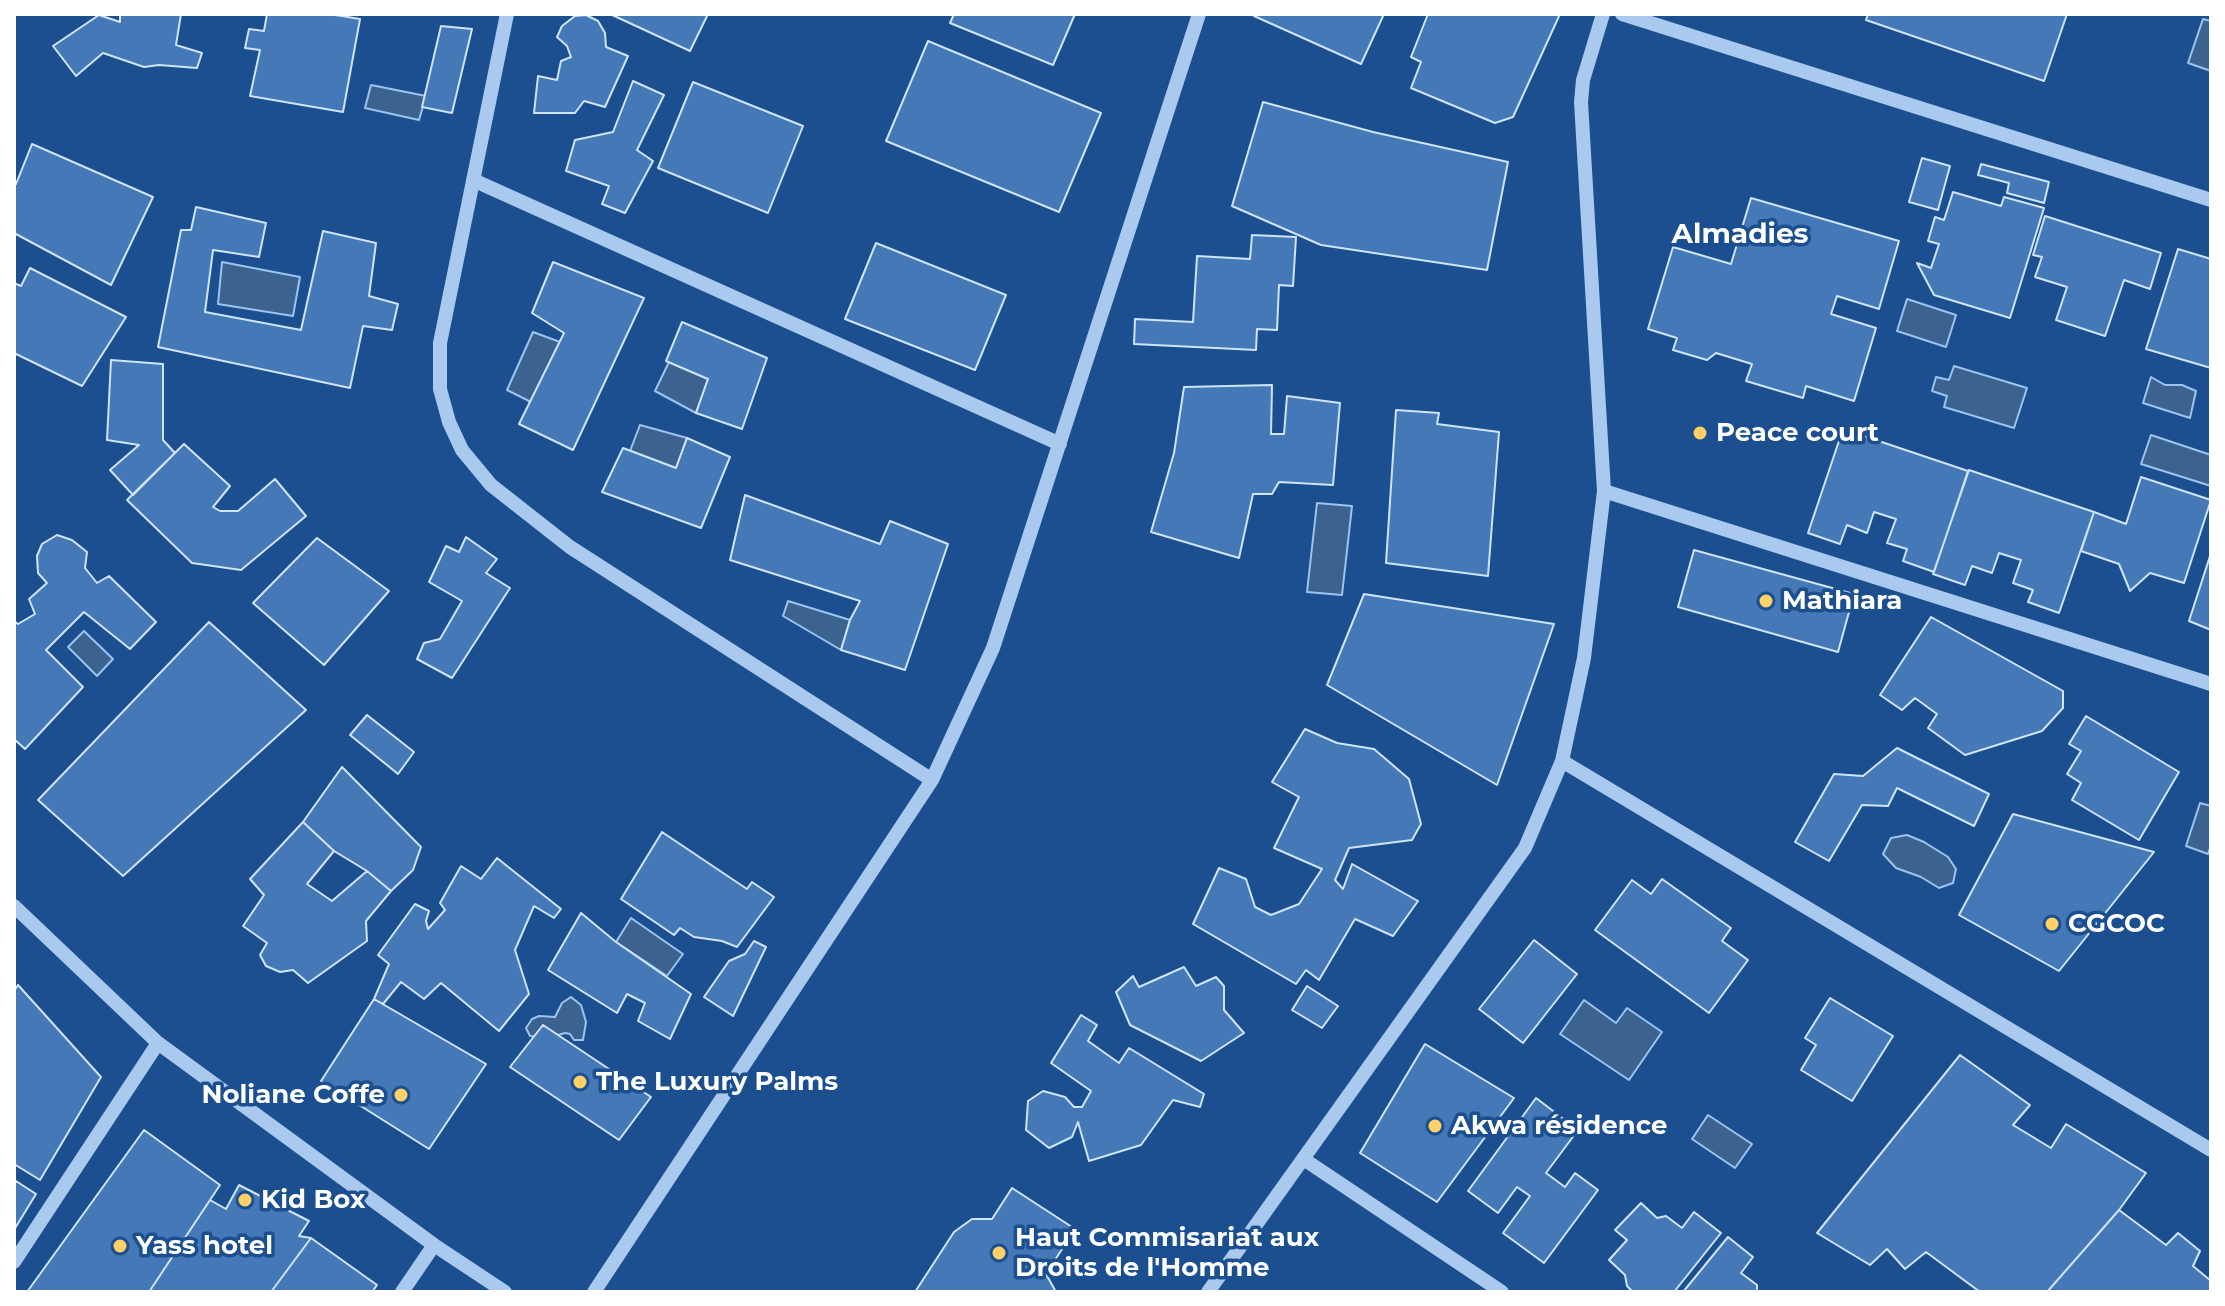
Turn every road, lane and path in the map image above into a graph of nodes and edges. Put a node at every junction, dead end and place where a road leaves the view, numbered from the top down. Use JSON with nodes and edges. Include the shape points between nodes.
{"nodes":[{"id":1,"x":507,"y":14,"type":"edge"},
{"id":2,"x":1199,"y":14,"type":"edge"},
{"id":3,"x":1603,"y":14,"type":"edge"},
{"id":4,"x":1622,"y":14,"type":"edge"},
{"id":5,"x":473,"y":180,"type":"junction"},
{"id":6,"x":2211,"y":200,"type":"edge"},
{"id":7,"x":1060,"y":444,"type":"junction"},
{"id":8,"x":1604,"y":491,"type":"junction"},
{"id":9,"x":2211,"y":684,"type":"edge"},
{"id":10,"x":1562,"y":761,"type":"junction"},
{"id":11,"x":932,"y":780,"type":"junction"},
{"id":12,"x":14,"y":906,"type":"edge"},
{"id":13,"x":158,"y":1043,"type":"junction"},
{"id":14,"x":2211,"y":1150,"type":"edge"},
{"id":15,"x":1305,"y":1160,"type":"junction"},
{"id":16,"x":434,"y":1245,"type":"junction"},
{"id":17,"x":14,"y":1262,"type":"edge"},
{"id":18,"x":402,"y":1292,"type":"edge"},
{"id":19,"x":505,"y":1292,"type":"edge"},
{"id":20,"x":594,"y":1292,"type":"edge"},
{"id":21,"x":1208,"y":1292,"type":"edge"},
{"id":22,"x":1502,"y":1292,"type":"edge"}],
"edges":[{"from":1,"to":5,"type":"street"},
{"from":2,"to":7,"type":"street"},
{"from":3,"to":8,"type":"street","via":[[1581,102]]},
{"from":4,"to":6,"type":"street"},
{"from":5,"to":7,"type":"street"},
{"from":5,"to":11,"type":"street","via":[[440,343],[440,389],[462,450],[491,485],[570,547]]},
{"from":7,"to":11,"type":"street","via":[[993,648]]},
{"from":8,"to":9,"type":"street"},
{"from":8,"to":10,"type":"street","via":[[1584,658]]},
{"from":10,"to":14,"type":"street"},
{"from":10,"to":15,"type":"street","via":[[1525,848]]},
{"from":11,"to":20,"type":"street"},
{"from":12,"to":13,"type":"street"},
{"from":13,"to":16,"type":"street"},
{"from":13,"to":17,"type":"street"},
{"from":15,"to":21,"type":"street"},
{"from":15,"to":22,"type":"street"},
{"from":16,"to":18,"type":"street"},
{"from":16,"to":19,"type":"street"}]}
